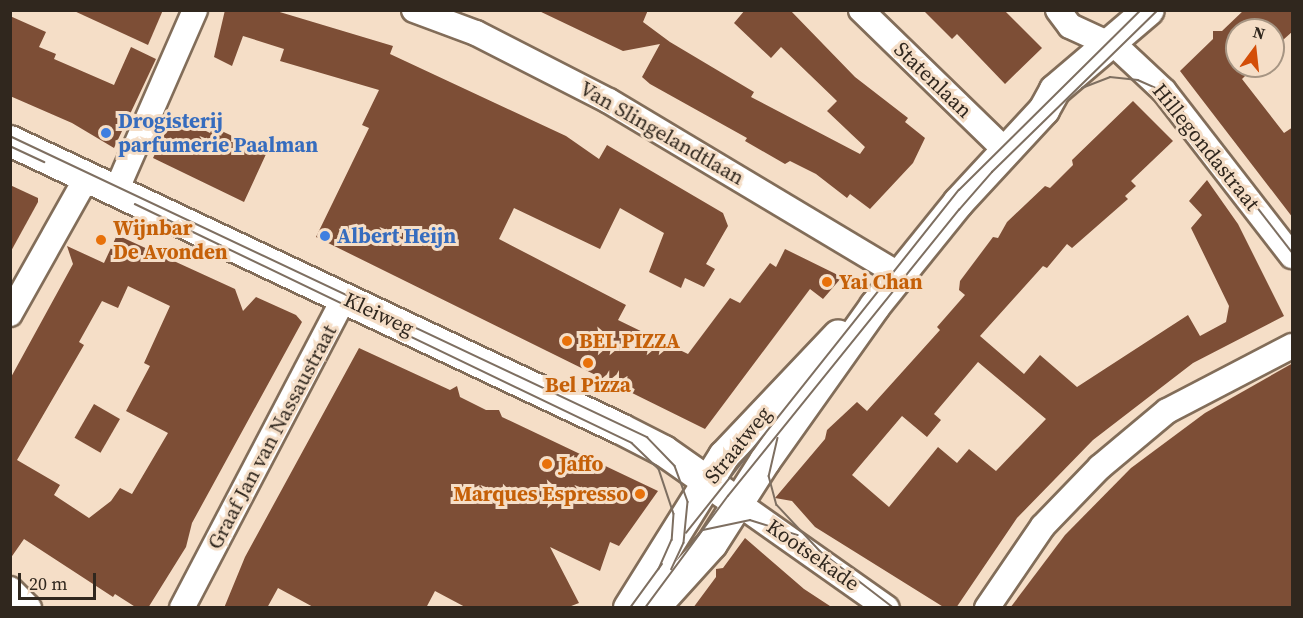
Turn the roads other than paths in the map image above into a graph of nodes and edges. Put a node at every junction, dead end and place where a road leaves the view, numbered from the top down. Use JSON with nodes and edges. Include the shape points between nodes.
{"nodes":[{"id":1,"x":195,"y":10,"type":"edge"},
{"id":2,"x":414,"y":10,"type":"edge"},
{"id":3,"x":861,"y":10,"type":"edge"},
{"id":4,"x":1058,"y":10,"type":"edge"},
{"id":5,"x":1149,"y":10,"type":"edge"},
{"id":6,"x":1111,"y":46,"type":"junction"},
{"id":7,"x":10,"y":141,"type":"edge"},
{"id":8,"x":1005,"y":150,"type":"junction"},
{"id":9,"x":87,"y":177,"type":"junction"},
{"id":10,"x":116,"y":191,"type":"junction"},
{"id":11,"x":1293,"y":256,"type":"edge"},
{"id":12,"x":900,"y":275,"type":"junction"},
{"id":13,"x":344,"y":298,"type":"junction"},
{"id":14,"x":875,"y":306,"type":"junction"},
{"id":15,"x":10,"y":314,"type":"edge"},
{"id":16,"x":1293,"y":346,"type":"edge"},
{"id":17,"x":706,"y":481,"type":"junction"},
{"id":18,"x":738,"y":503,"type":"junction"},
{"id":19,"x":10,"y":590,"type":"edge"},
{"id":20,"x":29,"y":608,"type":"edge"},
{"id":21,"x":182,"y":608,"type":"edge"},
{"id":22,"x":629,"y":608,"type":"edge"},
{"id":23,"x":654,"y":608,"type":"edge"},
{"id":24,"x":887,"y":608,"type":"edge"},
{"id":25,"x":987,"y":608,"type":"edge"}],
"edges":[{"from":1,"to":10,"type":"street"},
{"from":2,"to":12,"type":"street","name":"Van Slingelandtlaan","via":[[476,33],[599,96]]},
{"from":3,"to":8,"type":"street","name":"Statenlaan"},
{"from":4,"to":6,"type":"street","name":"Hillegondastraat","via":[[1070,26]]},
{"from":5,"to":6,"type":"street","name":"Straatweg"},
{"from":6,"to":8,"type":"street","name":"Straatweg","via":[[1062,99],[1044,110]]},
{"from":6,"to":11,"type":"street","name":"Hillegondastraat","via":[[1178,105]]},
{"from":7,"to":9,"type":"street","name":"Kleiweg"},
{"from":8,"to":12,"type":"street","name":"Straatweg"},
{"from":9,"to":10,"type":"street","name":"Kleiweg"},
{"from":9,"to":15,"type":"street"},
{"from":10,"to":13,"type":"street","name":"Kleiweg"},
{"from":12,"to":14,"type":"street","name":"Straatweg"},
{"from":13,"to":17,"type":"street","name":"Kleiweg","via":[[621,429],[664,451]]},
{"from":13,"to":21,"type":"street","name":"Graaf Jan van Nassaustraat"},
{"from":14,"to":17,"type":"street","name":"Straatweg","via":[[805,367],[737,439]]},
{"from":14,"to":18,"type":"street","name":"Straatweg"},
{"from":16,"to":25,"type":"street","via":[[1167,411],[1100,467],[1042,526]]},
{"from":17,"to":18,"type":"street","name":"Kleiweg"},
{"from":17,"to":22,"type":"street","name":"Straatweg"},
{"from":18,"to":23,"type":"street","name":"Straatweg","via":[[712,544]]},
{"from":18,"to":24,"type":"street","name":"Kootsekade"},
{"from":19,"to":20,"type":"street"}]}
